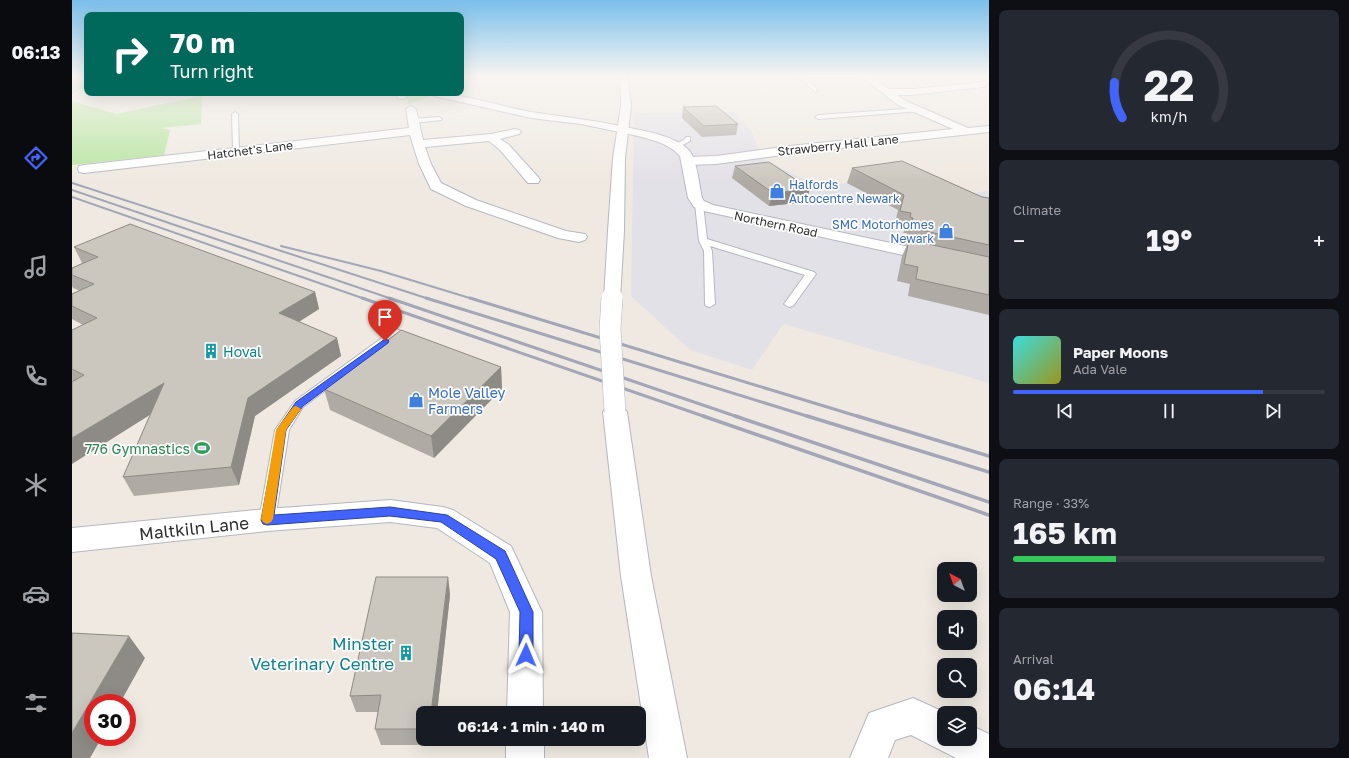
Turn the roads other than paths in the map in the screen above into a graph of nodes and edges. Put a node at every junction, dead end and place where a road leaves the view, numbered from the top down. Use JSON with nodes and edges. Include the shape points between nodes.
{"nodes":[{"id":1,"x":410,"y":111,"type":"edge"},
{"id":2,"x":424,"y":111,"type":"edge"},
{"id":3,"x":517,"y":111,"type":"edge"},
{"id":4,"x":624,"y":111,"type":"edge"},
{"id":5,"x":899,"y":111,"type":"edge"},
{"id":6,"x":922,"y":111,"type":"edge"},
{"id":7,"x":235,"y":114,"type":"dead end"},
{"id":8,"x":818,"y":117,"type":"dead end"},
{"id":9,"x":418,"y":119,"type":"junction"},
{"id":10,"x":439,"y":119,"type":"dead end"},
{"id":11,"x":989,"y":129,"type":"edge"},
{"id":12,"x":967,"y":131,"type":"junction"},
{"id":13,"x":515,"y":132,"type":"dead end"},
{"id":14,"x":623,"y":134,"type":"junction"},
{"id":15,"x":491,"y":137,"type":"junction"},
{"id":16,"x":688,"y":138,"type":"dead end"},
{"id":17,"x":675,"y":147,"type":"junction"},
{"id":18,"x":236,"y":152,"type":"junction"},
{"id":19,"x":687,"y":161,"type":"junction"},
{"id":20,"x":84,"y":169,"type":"dead end"},
{"id":21,"x":533,"y":180,"type":"dead end"},
{"id":22,"x":699,"y":204,"type":"junction"},
{"id":23,"x":578,"y":237,"type":"dead end"},
{"id":24,"x":703,"y":241,"type":"junction"},
{"id":25,"x":989,"y":269,"type":"edge"},
{"id":26,"x":710,"y":304,"type":"dead end"},
{"id":27,"x":789,"y":304,"type":"dead end"},
{"id":28,"x":397,"y":332,"type":"edge"},
{"id":29,"x":267,"y":520,"type":"junction"},
{"id":30,"x":72,"y":540,"type":"edge"},
{"id":31,"x":525,"y":706,"type":"edge"},
{"id":32,"x":928,"y":724,"type":"edge"},
{"id":33,"x":525,"y":746,"type":"edge"},
{"id":34,"x":972,"y":746,"type":"edge"},
{"id":35,"x":989,"y":754,"type":"edge"},
{"id":36,"x":525,"y":758,"type":"edge"},
{"id":37,"x":668,"y":758,"type":"edge"},
{"id":38,"x":869,"y":758,"type":"edge"}],
"edges":[{"from":1,"to":9,"type":"street"},
{"from":2,"to":9,"type":"street","name":"Hatchet's Lane"},
{"from":3,"to":14,"type":"street"},
{"from":4,"to":14,"type":"street"},
{"from":5,"to":8,"type":"lane"},
{"from":6,"to":12,"type":"street"},
{"from":7,"to":18,"type":"lane"},
{"from":9,"to":10,"type":"lane"},
{"from":9,"to":15,"type":"street"},
{"from":9,"to":18,"type":"street","name":"Hatchet's Lane"},
{"from":9,"to":23,"type":"street","via":[[425,164],[436,186],[471,203],[564,235]]},
{"from":11,"to":12,"type":"street","name":"Strawberry Hall Lane"},
{"from":12,"to":19,"type":"street","name":"Strawberry Hall Lane","via":[[716,160]]},
{"from":13,"to":15,"type":"street"},
{"from":14,"to":17,"type":"street"},
{"from":14,"to":37,"type":"street","bridge":true,"via":[[619,157],[610,329],[615,412],[636,576]]},
{"from":15,"to":21,"type":"street","via":[[504,147]]},
{"from":16,"to":17,"type":"lane"},
{"from":17,"to":19,"type":"street","via":[[684,152]]},
{"from":18,"to":20,"type":"street","name":"Hatchet's Lane"},
{"from":19,"to":22,"type":"street","via":[[694,198]]},
{"from":22,"to":24,"type":"lane"},
{"from":22,"to":25,"type":"street","name":"Northern Road","via":[[729,214]]},
{"from":24,"to":26,"type":"lane","via":[[708,250]]},
{"from":24,"to":27,"type":"lane","via":[[811,274]]},
{"from":28,"to":29,"type":"lane","via":[[299,404],[290,417],[282,430]]},
{"from":29,"to":30,"type":"street","name":"Maltkiln Lane"},
{"from":29,"to":31,"type":"street","name":"Maltkiln Lane","via":[[390,511],[443,518],[501,555],[526,612]]},
{"from":32,"to":38,"type":"street","via":[[882,726]]},
{"from":33,"to":36,"type":"street"},
{"from":34,"to":35,"type":"street"}]}
